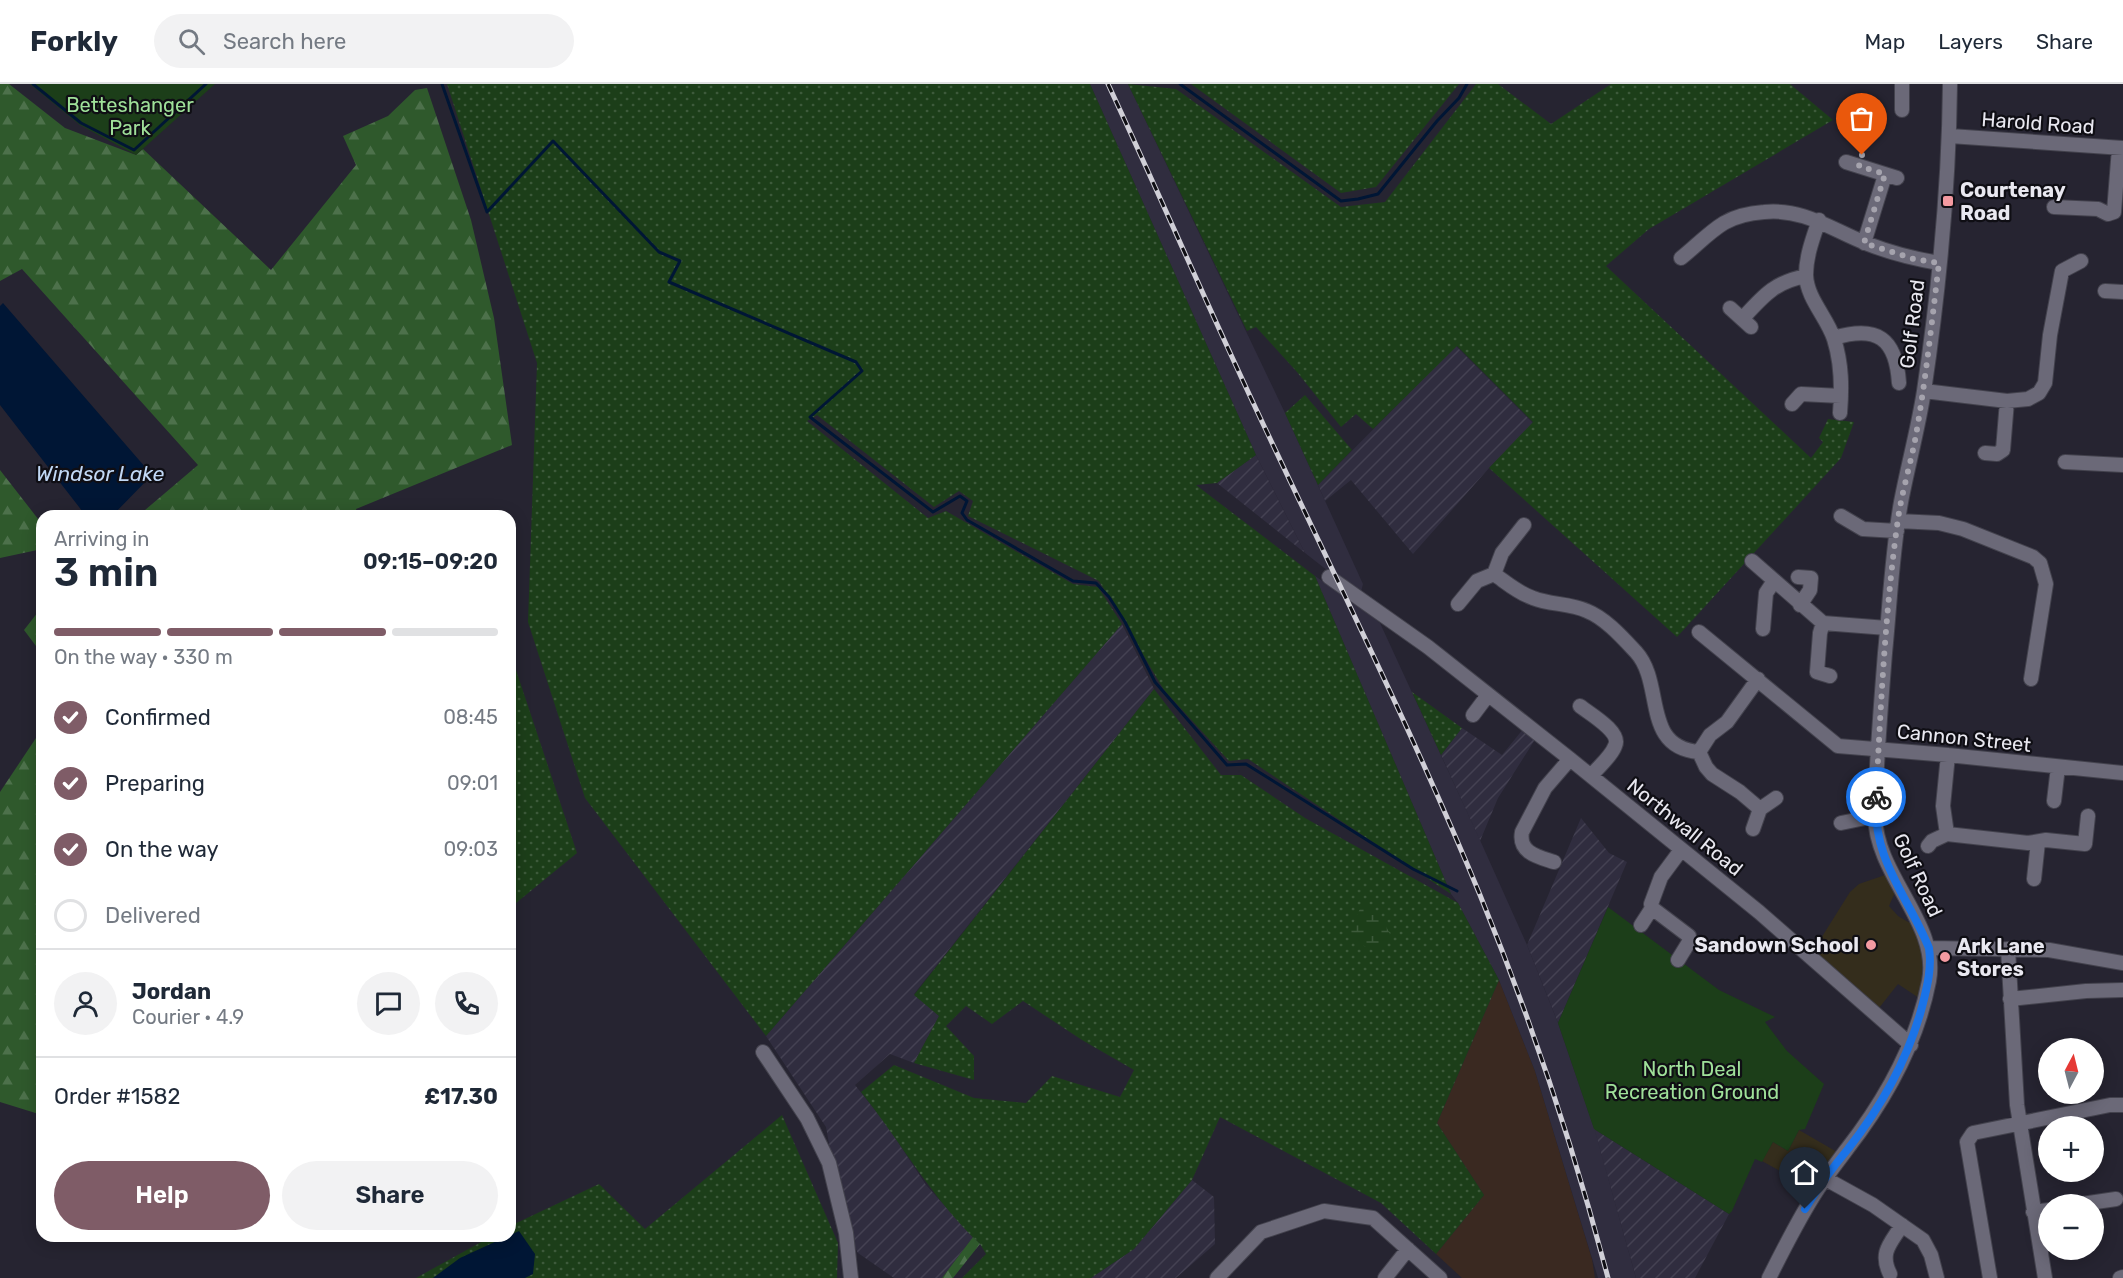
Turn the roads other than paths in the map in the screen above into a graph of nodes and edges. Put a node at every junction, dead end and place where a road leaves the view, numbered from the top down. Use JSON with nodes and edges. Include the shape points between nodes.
{"nodes":[{"id":1,"x":1950,"y":84,"type":"edge"},
{"id":2,"x":1950,"y":136,"type":"junction"},
{"id":3,"x":2121,"y":148,"type":"edge"},
{"id":4,"x":1856,"y":161,"type":"dead end"},
{"id":5,"x":2054,"y":207,"type":"dead end"},
{"id":6,"x":2118,"y":214,"type":"edge"},
{"id":7,"x":1819,"y":220,"type":"junction"},
{"id":8,"x":1864,"y":243,"type":"junction"},
{"id":9,"x":1681,"y":258,"type":"dead end"},
{"id":10,"x":2080,"y":261,"type":"dead end"},
{"id":11,"x":1939,"y":263,"type":"junction"},
{"id":12,"x":1806,"y":276,"type":"junction"},
{"id":13,"x":2105,"y":291,"type":"dead end"},
{"id":14,"x":2123,"y":292,"type":"edge"},
{"id":15,"x":1730,"y":308,"type":"dead end"},
{"id":16,"x":1834,"y":338,"type":"junction"},
{"id":17,"x":1895,"y":374,"type":"dead end"},
{"id":18,"x":1791,"y":384,"type":"dead end"},
{"id":19,"x":1924,"y":390,"type":"junction"},
{"id":20,"x":1841,"y":396,"type":"junction"},
{"id":21,"x":2007,"y":401,"type":"junction"},
{"id":22,"x":1840,"y":413,"type":"dead end"},
{"id":23,"x":1985,"y":453,"type":"dead end"},
{"id":24,"x":2065,"y":462,"type":"dead end"},
{"id":25,"x":2123,"y":465,"type":"edge"},
{"id":26,"x":1841,"y":516,"type":"dead end"},
{"id":27,"x":1898,"y":526,"type":"junction"},
{"id":28,"x":1515,"y":529,"type":"dead end"},
{"id":29,"x":1752,"y":561,"type":"dead end"},
{"id":30,"x":1494,"y":574,"type":"junction"},
{"id":31,"x":1329,"y":577,"type":"dead end"},
{"id":32,"x":1798,"y":577,"type":"dead end"},
{"id":33,"x":1774,"y":580,"type":"junction"},
{"id":34,"x":1466,"y":600,"type":"dead end"},
{"id":35,"x":1800,"y":605,"type":"junction"},
{"id":36,"x":1823,"y":623,"type":"junction"},
{"id":37,"x":1887,"y":628,"type":"junction"},
{"id":38,"x":1763,"y":629,"type":"dead end"},
{"id":39,"x":1699,"y":632,"type":"dead end"},
{"id":40,"x":1830,"y":676,"type":"dead end"},
{"id":41,"x":2031,"y":679,"type":"dead end"},
{"id":42,"x":1758,"y":680,"type":"junction"},
{"id":43,"x":1488,"y":695,"type":"junction"},
{"id":44,"x":1603,"y":705,"type":"dead end"},
{"id":45,"x":1580,"y":706,"type":"dead end"},
{"id":46,"x":1473,"y":716,"type":"dead end"},
{"id":47,"x":1595,"y":717,"type":"junction"},
{"id":48,"x":1878,"y":749,"type":"junction"},
{"id":49,"x":1699,"y":752,"type":"junction"},
{"id":50,"x":1948,"y":755,"type":"junction"},
{"id":51,"x":1570,"y":759,"type":"junction"},
{"id":52,"x":2058,"y":767,"type":"junction"},
{"id":53,"x":2123,"y":773,"type":"edge"},
{"id":54,"x":1591,"y":776,"type":"junction"},
{"id":55,"x":1776,"y":798,"type":"dead end"},
{"id":56,"x":2054,"y":801,"type":"dead end"},
{"id":57,"x":1760,"y":809,"type":"junction"},
{"id":58,"x":1875,"y":816,"type":"junction"},
{"id":59,"x":2088,"y":816,"type":"dead end"},
{"id":60,"x":1841,"y":823,"type":"dead end"},
{"id":61,"x":1753,"y":829,"type":"dead end"},
{"id":62,"x":1947,"y":834,"type":"junction"},
{"id":63,"x":2038,"y":842,"type":"junction"},
{"id":64,"x":1929,"y":846,"type":"dead end"},
{"id":65,"x":1681,"y":850,"type":"junction"},
{"id":66,"x":1554,"y":862,"type":"dead end"},
{"id":67,"x":2034,"y":879,"type":"dead end"},
{"id":68,"x":1652,"y":908,"type":"junction"},
{"id":69,"x":1641,"y":925,"type":"dead end"},
{"id":70,"x":1929,"y":948,"type":"junction"},
{"id":71,"x":2008,"y":949,"type":"junction"},
{"id":72,"x":1678,"y":960,"type":"dead end"},
{"id":73,"x":2123,"y":963,"type":"edge"},
{"id":74,"x":2123,"y":990,"type":"edge"},
{"id":75,"x":2010,"y":999,"type":"junction"},
{"id":76,"x":1911,"y":1044,"type":"junction"},
{"id":77,"x":764,"y":1052,"type":"dead end"},
{"id":78,"x":2123,"y":1105,"type":"edge"},
{"id":79,"x":2020,"y":1123,"type":"junction"},
{"id":80,"x":1826,"y":1179,"type":"junction"},
{"id":81,"x":2104,"y":1203,"type":"edge"},
{"id":82,"x":2110,"y":1203,"type":"dead end"},
{"id":83,"x":2038,"y":1211,"type":"edge"},
{"id":84,"x":2033,"y":1212,"type":"junction"},
{"id":85,"x":1902,"y":1225,"type":"junction"},
{"id":86,"x":1408,"y":1249,"type":"junction"},
{"id":87,"x":1892,"y":1276,"type":"edge"},
{"id":88,"x":851,"y":1278,"type":"edge"},
{"id":89,"x":1217,"y":1278,"type":"edge"},
{"id":90,"x":1385,"y":1278,"type":"edge"},
{"id":91,"x":1440,"y":1278,"type":"edge"},
{"id":92,"x":1769,"y":1278,"type":"edge"},
{"id":93,"x":1937,"y":1278,"type":"edge"},
{"id":94,"x":1990,"y":1278,"type":"edge"},
{"id":95,"x":2045,"y":1278,"type":"edge"}],
"edges":[{"from":1,"to":2,"type":"street","name":"Golf Road"},
{"from":2,"to":3,"type":"street","name":"Harold Road"},
{"from":2,"to":11,"type":"street","name":"Golf Road"},
{"from":3,"to":6,"type":"street"},
{"from":4,"to":8,"type":"street","via":[[1891,176]]},
{"from":5,"to":6,"type":"street","via":[[2070,213],[2098,209]]},
{"from":7,"to":8,"type":"street"},
{"from":7,"to":9,"type":"street","via":[[1797,213],[1749,213],[1724,223]]},
{"from":7,"to":12,"type":"street"},
{"from":8,"to":11,"type":"street"},
{"from":10,"to":21,"type":"street","via":[[2062,271],[2045,383],[2028,399]]},
{"from":11,"to":19,"type":"street","name":"Golf Road"},
{"from":12,"to":15,"type":"street","via":[[1784,281],[1772,289],[1747,322]]},
{"from":12,"to":16,"type":"street","via":[[1810,294]]},
{"from":13,"to":14,"type":"street"},
{"from":16,"to":17,"type":"street","via":[[1853,332],[1883,340],[1897,359]]},
{"from":16,"to":20,"type":"street","via":[[1842,374]]},
{"from":18,"to":20,"type":"street","via":[[1797,399]]},
{"from":19,"to":21,"type":"street"},
{"from":19,"to":27,"type":"street","name":"Golf Road"},
{"from":20,"to":22,"type":"street"},
{"from":21,"to":23,"type":"street","via":[[2003,450]]},
{"from":24,"to":25,"type":"street"},
{"from":26,"to":27,"type":"street","via":[[1863,528]]},
{"from":27,"to":37,"type":"street","name":"Golf Road"},
{"from":27,"to":41,"type":"street","via":[[1939,523],[1963,529],[2040,563],[2046,584]]},
{"from":28,"to":30,"type":"street"},
{"from":29,"to":33,"type":"street"},
{"from":30,"to":34,"type":"street","via":[[1477,581]]},
{"from":30,"to":49,"type":"street","via":[[1533,599],[1579,602],[1601,618],[1638,653],[1647,670],[1657,719],[1665,734],[1677,747]]},
{"from":31,"to":43,"type":"street","name":"Northwall Road","via":[[1432,642]]},
{"from":32,"to":35,"type":"street","via":[[1811,578],[1810,590]]},
{"from":33,"to":35,"type":"street"},
{"from":33,"to":38,"type":"street","via":[[1766,593]]},
{"from":35,"to":36,"type":"street"},
{"from":36,"to":37,"type":"street"},
{"from":36,"to":40,"type":"street","via":[[1817,672]]},
{"from":37,"to":48,"type":"street","name":"Golf Road"},
{"from":39,"to":42,"type":"street","name":"Cannon Street"},
{"from":42,"to":48,"type":"street","name":"Cannon Street","via":[[1838,746]]},
{"from":42,"to":49,"type":"street"},
{"from":43,"to":46,"type":"street"},
{"from":43,"to":51,"type":"street","name":"Northwall Road"},
{"from":44,"to":47,"type":"street"},
{"from":45,"to":47,"type":"street"},
{"from":47,"to":54,"type":"street","via":[[1614,733],[1617,742]]},
{"from":48,"to":50,"type":"street","name":"Cannon Street"},
{"from":48,"to":58,"type":"street","name":"Golf Road"},
{"from":49,"to":57,"type":"street","via":[[1712,774]]},
{"from":50,"to":52,"type":"street","name":"Cannon Street"},
{"from":50,"to":62,"type":"street","via":[[1943,806]]},
{"from":51,"to":54,"type":"street","name":"Northwall Road"},
{"from":51,"to":66,"type":"street","via":[[1545,788],[1521,838],[1530,852]]},
{"from":52,"to":53,"type":"street","name":"Cannon Street"},
{"from":52,"to":56,"type":"street"},
{"from":54,"to":65,"type":"street","name":"Northwall Road"},
{"from":55,"to":57,"type":"street"},
{"from":57,"to":61,"type":"street"},
{"from":58,"to":60,"type":"street"},
{"from":58,"to":70,"type":"street","name":"Golf Road","via":[[1882,852]]},
{"from":59,"to":63,"type":"street","via":[[2085,844]]},
{"from":62,"to":63,"type":"street"},
{"from":62,"to":64,"type":"street"},
{"from":63,"to":67,"type":"street"},
{"from":65,"to":68,"type":"street","via":[[1661,877]]},
{"from":65,"to":76,"type":"street","name":"Northwall Road"},
{"from":68,"to":69,"type":"street"},
{"from":68,"to":72,"type":"street","via":[[1689,936]]},
{"from":70,"to":71,"type":"street"},
{"from":70,"to":76,"type":"street","via":[[1929,982]]},
{"from":71,"to":73,"type":"street","via":[[2049,950]]},
{"from":71,"to":75,"type":"street"},
{"from":74,"to":75,"type":"street"},
{"from":75,"to":79,"type":"street"},
{"from":76,"to":80,"type":"street","via":[[1882,1098]]},
{"from":77,"to":88,"type":"street","via":[[807,1118],[830,1163],[846,1233]]},
{"from":78,"to":79,"type":"street"},
{"from":79,"to":84,"type":"street"},
{"from":79,"to":94,"type":"street","via":[[1973,1133],[1967,1142]]},
{"from":80,"to":85,"type":"street"},
{"from":80,"to":92,"type":"street","via":[[1795,1226]]},
{"from":81,"to":82,"type":"street"},
{"from":83,"to":84,"type":"street"},
{"from":84,"to":95,"type":"street"},
{"from":85,"to":87,"type":"street","via":[[1884,1254]]},
{"from":85,"to":93,"type":"street","via":[[1923,1239]]},
{"from":86,"to":89,"type":"street","via":[[1374,1218],[1324,1211],[1261,1232]]},
{"from":86,"to":90,"type":"street"},
{"from":86,"to":91,"type":"street"}]}
